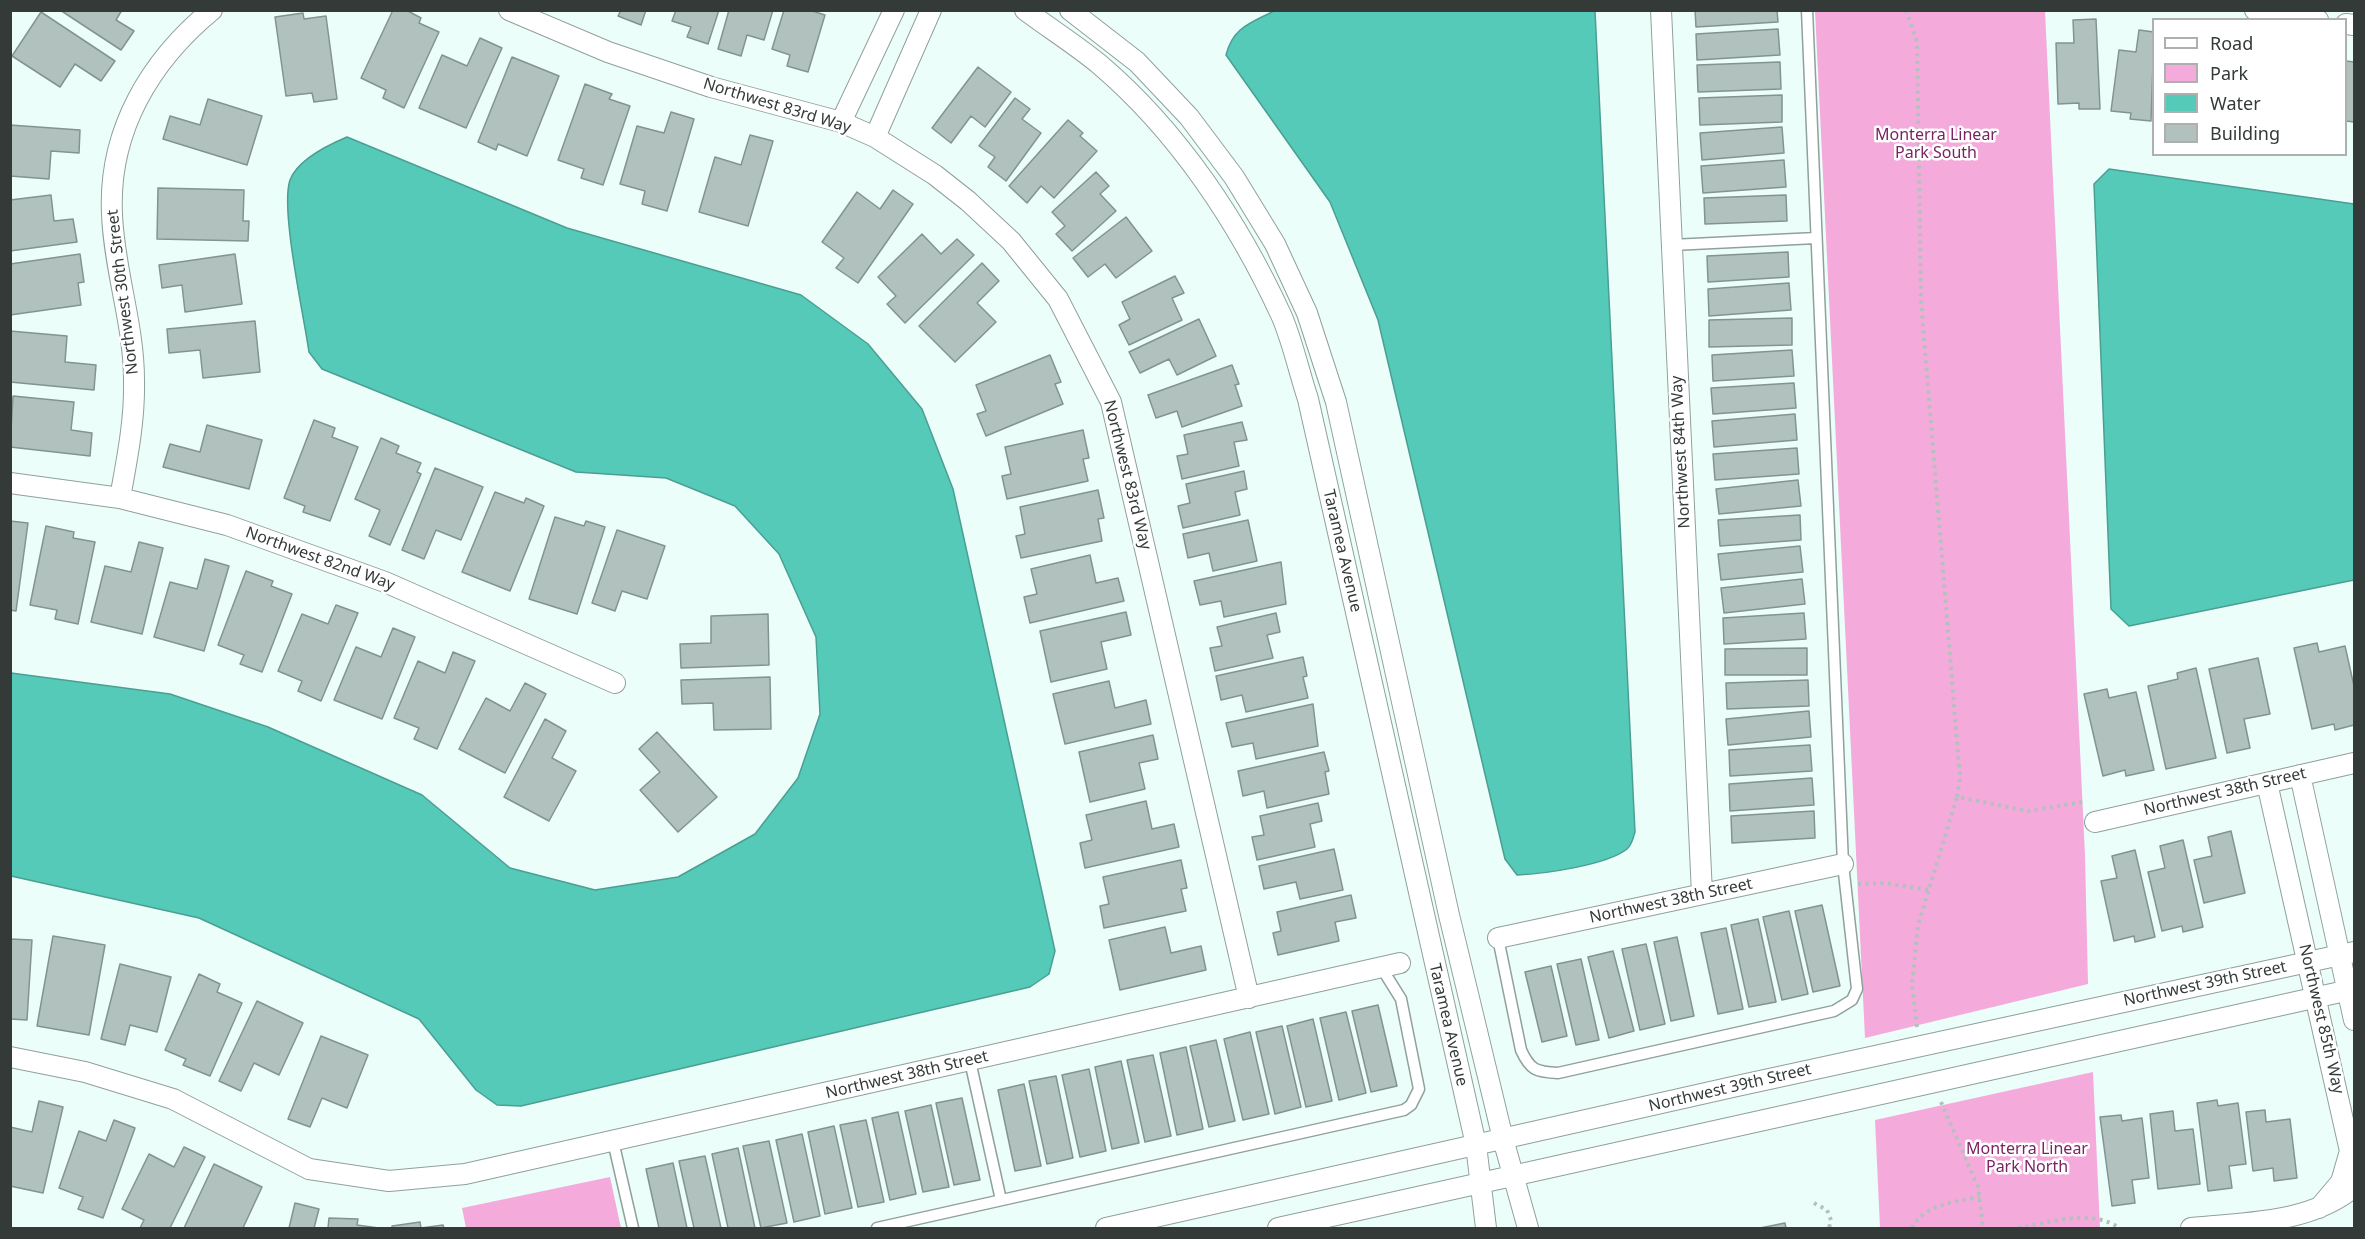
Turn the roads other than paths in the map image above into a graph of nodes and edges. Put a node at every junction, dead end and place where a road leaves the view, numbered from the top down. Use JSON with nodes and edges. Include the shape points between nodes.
{"nodes":[{"id":1,"x":212,"y":10,"type":"edge"},
{"id":2,"x":509,"y":10,"type":"edge"},
{"id":3,"x":894,"y":10,"type":"edge"},
{"id":4,"x":931,"y":10,"type":"edge"},
{"id":5,"x":1025,"y":10,"type":"edge"},
{"id":6,"x":1070,"y":10,"type":"edge"},
{"id":7,"x":1661,"y":10,"type":"edge"},
{"id":8,"x":1807,"y":10,"type":"edge"},
{"id":9,"x":2255,"y":10,"type":"edge"},
{"id":10,"x":2305,"y":18,"type":"edge"},
{"id":11,"x":841,"y":122,"type":"junction"},
{"id":12,"x":874,"y":137,"type":"junction"},
{"id":13,"x":1816,"y":237,"type":"junction"},
{"id":14,"x":1672,"y":245,"type":"junction"},
{"id":15,"x":10,"y":483,"type":"edge"},
{"id":16,"x":120,"y":498,"type":"junction"},
{"id":17,"x":615,"y":683,"type":"dead end"},
{"id":18,"x":2355,"y":763,"type":"edge"},
{"id":19,"x":2300,"y":775,"type":"junction"},
{"id":20,"x":2267,"y":783,"type":"junction"},
{"id":21,"x":2095,"y":822,"type":"dead end"},
{"id":22,"x":1844,"y":864,"type":"junction"},
{"id":23,"x":1702,"y":894,"type":"junction"},
{"id":24,"x":1498,"y":938,"type":"joint"},
{"id":25,"x":2348,"y":954,"type":"edge"},
{"id":26,"x":2308,"y":962,"type":"junction"},
{"id":27,"x":1390,"y":965,"type":"joint"},
{"id":28,"x":2351,"y":989,"type":"edge"},
{"id":29,"x":1249,"y":998,"type":"junction"},
{"id":30,"x":2317,"y":998,"type":"junction"},
{"id":31,"x":2355,"y":1020,"type":"edge"},
{"id":32,"x":10,"y":1057,"type":"edge"},
{"id":33,"x":970,"y":1061,"type":"junction"},
{"id":34,"x":1503,"y":1139,"type":"junction"},
{"id":35,"x":613,"y":1141,"type":"junction"},
{"id":36,"x":1476,"y":1145,"type":"junction"},
{"id":37,"x":1515,"y":1175,"type":"junction"},
{"id":38,"x":1480,"y":1183,"type":"junction"},
{"id":39,"x":2355,"y":1187,"type":"edge"},
{"id":40,"x":1001,"y":1200,"type":"junction"},
{"id":41,"x":2319,"y":1208,"type":"junction"},
{"id":42,"x":2289,"y":1223,"type":"edge"},
{"id":43,"x":633,"y":1228,"type":"edge"},
{"id":44,"x":877,"y":1228,"type":"edge"},
{"id":45,"x":1106,"y":1228,"type":"edge"},
{"id":46,"x":1278,"y":1228,"type":"edge"},
{"id":47,"x":1486,"y":1228,"type":"edge"},
{"id":48,"x":1528,"y":1228,"type":"edge"},
{"id":49,"x":2191,"y":1228,"type":"edge"}],
"edges":[{"from":1,"to":16,"type":"street","name":"Northwest 30th Street","via":[[167,53],[144,85],[118,146],[112,214],[134,380],[131,435]]},
{"from":2,"to":11,"type":"street","name":"Northwest 83rd Way","via":[[608,52],[711,87]]},
{"from":3,"to":11,"type":"street"},
{"from":4,"to":12,"type":"street"},
{"from":5,"to":36,"type":"street","name":"Taramea Avenue","via":[[1099,64],[1149,112],[1206,183],[1249,252],[1283,319],[1311,411]]},
{"from":6,"to":34,"type":"street","name":"Taramea Avenue","via":[[1137,62],[1189,117],[1234,177],[1275,244],[1307,313],[1336,402],[1449,915]]},
{"from":7,"to":14,"type":"street","name":"Northwest 84th Way"},
{"from":8,"to":13,"type":"lane"},
{"from":9,"to":10,"type":"street"},
{"from":11,"to":12,"type":"street","name":"Northwest 83rd Way"},
{"from":12,"to":29,"type":"street","name":"Northwest 83rd Way","via":[[943,181],[1011,241],[1058,299],[1111,402]]},
{"from":13,"to":14,"type":"lane"},
{"from":13,"to":22,"type":"lane"},
{"from":14,"to":23,"type":"street","name":"Northwest 84th Way"},
{"from":15,"to":16,"type":"street","name":"Northwest 82nd Way"},
{"from":16,"to":17,"type":"street","name":"Northwest 82nd Way","via":[[227,525],[385,582]]},
{"from":18,"to":19,"type":"street","name":"Northwest 38th Street"},
{"from":19,"to":20,"type":"street","name":"Northwest 38th Street"},
{"from":19,"to":25,"type":"street","name":"Northwest 85th Way"},
{"from":20,"to":21,"type":"street","name":"Northwest 38th Street"},
{"from":20,"to":26,"type":"street","name":"Northwest 85th Way"},
{"from":22,"to":23,"type":"street","name":"Northwest 38th Street"},
{"from":22,"to":24,"type":"lane","via":[[1858,976],[1852,1000],[1834,1011],[1558,1073],[1542,1072],[1528,1065],[1521,1050]]},
{"from":23,"to":24,"type":"street","name":"Northwest 38th Street"},
{"from":25,"to":26,"type":"street","name":"Northwest 39th Street"},
{"from":25,"to":28,"type":"street","name":"Northwest 85th Way"},
{"from":26,"to":30,"type":"street","name":"Northwest 85th Way"},
{"from":26,"to":34,"type":"street","name":"Northwest 39th Street"},
{"from":27,"to":29,"type":"street","name":"Northwest 38th Street"},
{"from":27,"to":40,"type":"lane","via":[[1419,1089],[1404,1110]]},
{"from":28,"to":30,"type":"street"},
{"from":28,"to":31,"type":"street","name":"Northwest 85th Way"},
{"from":29,"to":33,"type":"street","name":"Northwest 38th Street"},
{"from":30,"to":37,"type":"street"},
{"from":30,"to":41,"type":"street","name":"Northwest 85th Way","via":[[2349,1151],[2341,1182]]},
{"from":32,"to":35,"type":"street","name":"Northwest 38th Street","via":[[86,1071],[173,1099],[309,1169],[389,1181],[465,1174]]},
{"from":33,"to":35,"type":"street","name":"Northwest 38th Street"},
{"from":33,"to":40,"type":"lane"},
{"from":34,"to":36,"type":"street","name":"Northwest 39th Street"},
{"from":34,"to":37,"type":"street","name":"Taramea Avenue"},
{"from":35,"to":43,"type":"lane"},
{"from":36,"to":38,"type":"street","name":"Taramea Avenue"},
{"from":36,"to":45,"type":"street","name":"Northwest 39th Street"},
{"from":37,"to":38,"type":"street"},
{"from":37,"to":48,"type":"street","name":"Taramea Avenue"},
{"from":38,"to":46,"type":"street"},
{"from":38,"to":47,"type":"street","name":"Taramea Avenue"},
{"from":39,"to":41,"type":"street","via":[[2339,1200]]},
{"from":40,"to":44,"type":"lane"},
{"from":41,"to":42,"type":"street"},
{"from":42,"to":49,"type":"street"}]}
